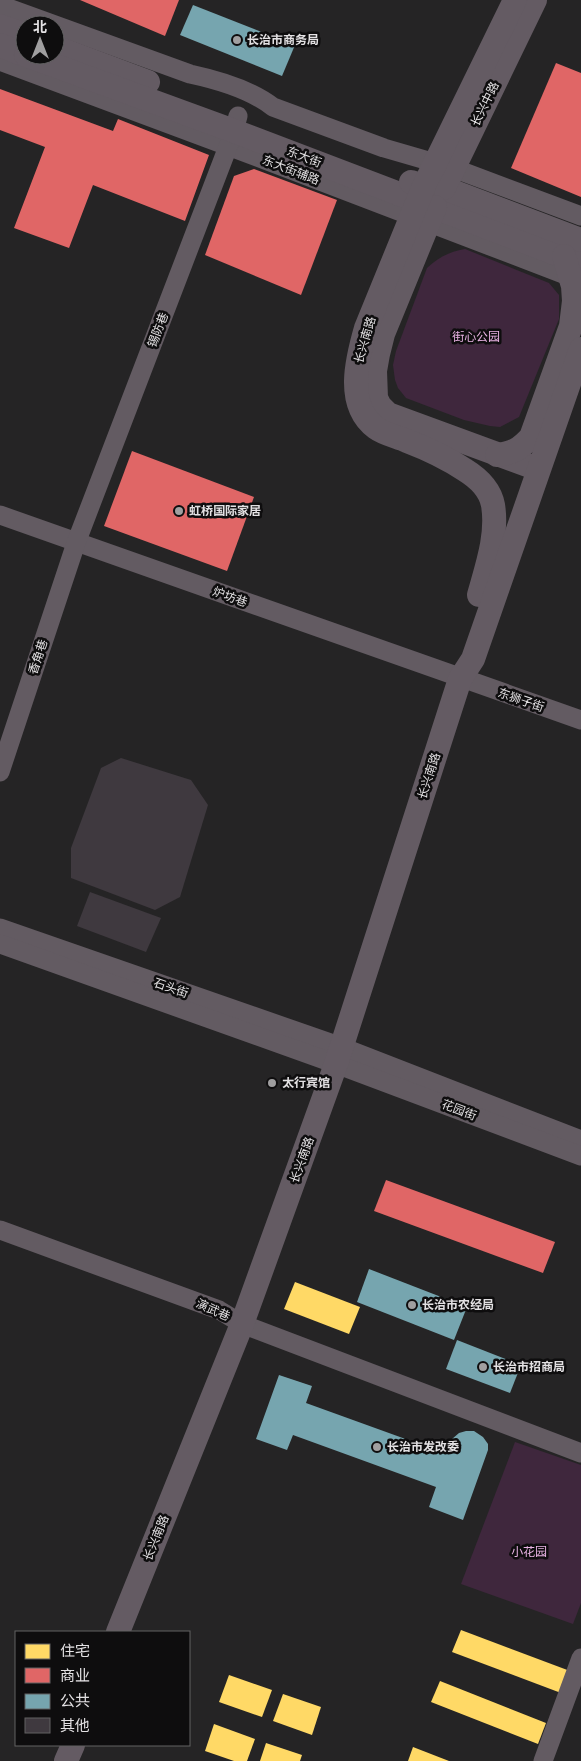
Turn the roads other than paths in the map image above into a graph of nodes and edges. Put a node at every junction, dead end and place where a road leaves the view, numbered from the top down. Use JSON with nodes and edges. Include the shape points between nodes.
{"nodes":[{"id":1,"x":515,"y":0,"type":"edge"},
{"id":2,"x":534,"y":0,"type":"edge"},
{"id":3,"x":0,"y":5,"type":"edge"},
{"id":4,"x":0,"y":26,"type":"edge"},
{"id":5,"x":15,"y":32,"type":"edge"},
{"id":6,"x":0,"y":46,"type":"edge"},
{"id":7,"x":15,"y":51,"type":"edge"},
{"id":8,"x":65,"y":52,"type":"edge"},
{"id":9,"x":0,"y":61,"type":"edge"},
{"id":10,"x":53,"y":65,"type":"edge"},
{"id":11,"x":234,"y":131,"type":"junction"},
{"id":12,"x":431,"y":194,"type":"junction"},
{"id":13,"x":581,"y":216,"type":"edge"},
{"id":14,"x":576,"y":264,"type":"edge"},
{"id":15,"x":581,"y":349,"type":"edge"},
{"id":16,"x":497,"y":455,"type":"junction"},
{"id":17,"x":538,"y":469,"type":"junction"},
{"id":18,"x":0,"y":515,"type":"edge"},
{"id":19,"x":76,"y":542,"type":"junction"},
{"id":20,"x":460,"y":679,"type":"junction"},
{"id":21,"x":581,"y":720,"type":"edge"},
{"id":22,"x":0,"y":772,"type":"edge"},
{"id":23,"x":0,"y":928,"type":"edge"},
{"id":24,"x":0,"y":944,"type":"edge"},
{"id":25,"x":339,"y":1056,"type":"junction"},
{"id":26,"x":581,"y":1140,"type":"edge"},
{"id":27,"x":581,"y":1156,"type":"edge"},
{"id":28,"x":0,"y":1230,"type":"edge"},
{"id":29,"x":0,"y":1244,"type":"edge"},
{"id":30,"x":242,"y":1324,"type":"junction"},
{"id":31,"x":581,"y":1454,"type":"edge"},
{"id":32,"x":118,"y":1631,"type":"edge"},
{"id":33,"x":581,"y":1658,"type":"edge"},
{"id":34,"x":73,"y":1746,"type":"edge"},
{"id":35,"x":66,"y":1761,"type":"edge"},
{"id":36,"x":543,"y":1761,"type":"edge"}],
"edges":[{"from":1,"to":12,"type":"main road","name":"长兴中路"},
{"from":2,"to":12,"type":"main road","name":"长兴中路"},
{"from":3,"to":12,"type":"street","name":"东大街辅路","via":[[260,97],[273,107],[384,148]]},
{"from":4,"to":5,"type":"main road"},
{"from":6,"to":7,"type":"main road","name":"东大街"},
{"from":8,"to":11,"type":"main road","name":"东大街"},
{"from":9,"to":11,"type":"street","name":"东大街辅路"},
{"from":10,"to":11,"type":"main road","name":"东大街"},
{"from":11,"to":12,"type":"main road","name":"东大街"},
{"from":11,"to":12,"type":"street","name":"东大街辅路"},
{"from":11,"to":19,"type":"street","name":"锡防巷"},
{"from":12,"to":13,"type":"street","name":"东大街辅路"},
{"from":12,"to":14,"type":"main road","name":"东大街"},
{"from":12,"to":16,"type":"main road","name":"长兴南路","via":[[383,334],[375,371],[376,398],[388,414]]},
{"from":12,"to":20,"type":"main road","name":"长兴南路","via":[[366,328],[356,388],[359,405],[376,429],[453,462],[485,486],[493,503],[490,555],[462,655]]},
{"from":14,"to":16,"type":"main road","via":[[571,326],[531,437],[520,449]]},
{"from":15,"to":17,"type":"main road","name":"长兴南路"},
{"from":16,"to":17,"type":"main road","name":"长兴南路"},
{"from":17,"to":20,"type":"main road","name":"长兴南路","via":[[473,659]]},
{"from":18,"to":19,"type":"street","name":"炉坊巷"},
{"from":19,"to":20,"type":"street","name":"炉坊巷"},
{"from":19,"to":22,"type":"street","name":"香角巷"},
{"from":20,"to":21,"type":"street","name":"东狮子街"},
{"from":20,"to":25,"type":"main road","name":"长兴南路"},
{"from":23,"to":25,"type":"street","name":"石头街"},
{"from":24,"to":25,"type":"street","name":"石头街"},
{"from":25,"to":26,"type":"street","name":"花园街"},
{"from":25,"to":27,"type":"street","name":"花园街"},
{"from":25,"to":30,"type":"main road","name":"长兴南路"},
{"from":28,"to":30,"type":"street","name":"演武巷","via":[[219,1310]]},
{"from":29,"to":30,"type":"street","name":"演武巷","via":[[211,1318]]},
{"from":30,"to":31,"type":"street"},
{"from":30,"to":32,"type":"main road","name":"长兴南路"},
{"from":33,"to":36,"type":"street"},
{"from":34,"to":35,"type":"main road"}]}
